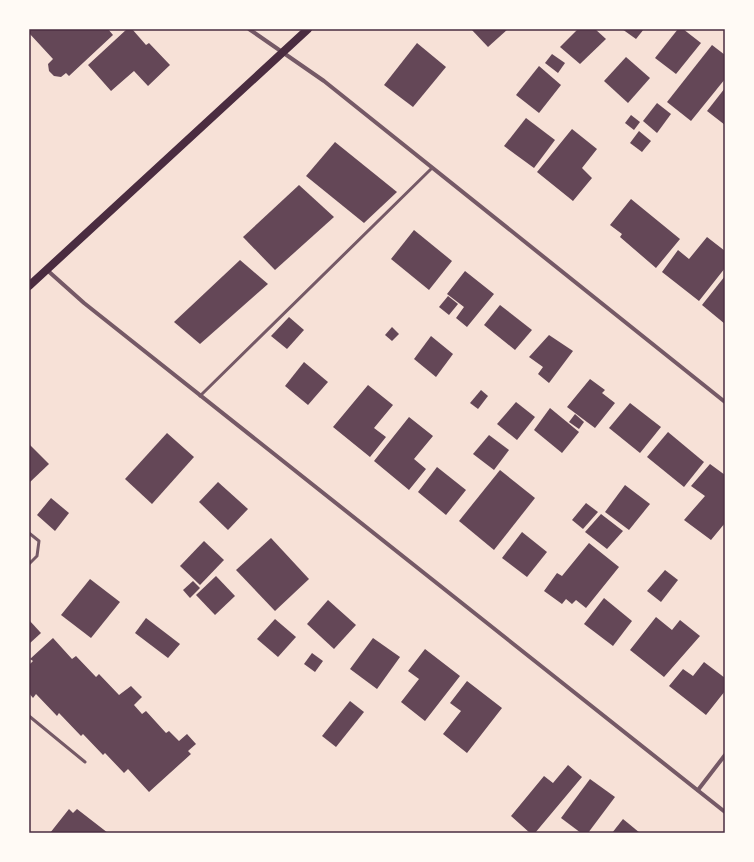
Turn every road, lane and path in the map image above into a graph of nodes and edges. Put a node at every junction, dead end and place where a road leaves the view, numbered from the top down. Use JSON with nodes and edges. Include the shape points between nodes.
{"nodes":[{"id":1,"x":249,"y":29,"type":"edge"},
{"id":2,"x":308,"y":29,"type":"edge"},
{"id":3,"x":282,"y":53,"type":"junction"},
{"id":4,"x":432,"y":168,"type":"junction"},
{"id":5,"x":46,"y":269,"type":"junction"},
{"id":6,"x":29,"y":286,"type":"edge"},
{"id":7,"x":200,"y":396,"type":"junction"},
{"id":8,"x":725,"y":402,"type":"edge"},
{"id":9,"x":29,"y":533,"type":"edge"},
{"id":10,"x":29,"y":564,"type":"edge"},
{"id":11,"x":29,"y":716,"type":"edge"},
{"id":12,"x":725,"y":755,"type":"edge"},
{"id":13,"x":85,"y":762,"type":"dead end"},
{"id":14,"x":698,"y":790,"type":"junction"},
{"id":15,"x":725,"y":812,"type":"edge"}],
"edges":[{"from":1,"to":3,"type":"street"},
{"from":2,"to":3,"type":"main road"},
{"from":3,"to":4,"type":"street","via":[[324,81]]},
{"from":3,"to":5,"type":"main road"},
{"from":4,"to":7,"type":"lane"},
{"from":4,"to":8,"type":"street"},
{"from":5,"to":6,"type":"main road"},
{"from":5,"to":7,"type":"street","via":[[84,303]]},
{"from":7,"to":14,"type":"street"},
{"from":9,"to":10,"type":"lane","via":[[38,541],[37,556]]},
{"from":11,"to":13,"type":"lane"},
{"from":12,"to":14,"type":"street"},
{"from":14,"to":15,"type":"street"}]}
